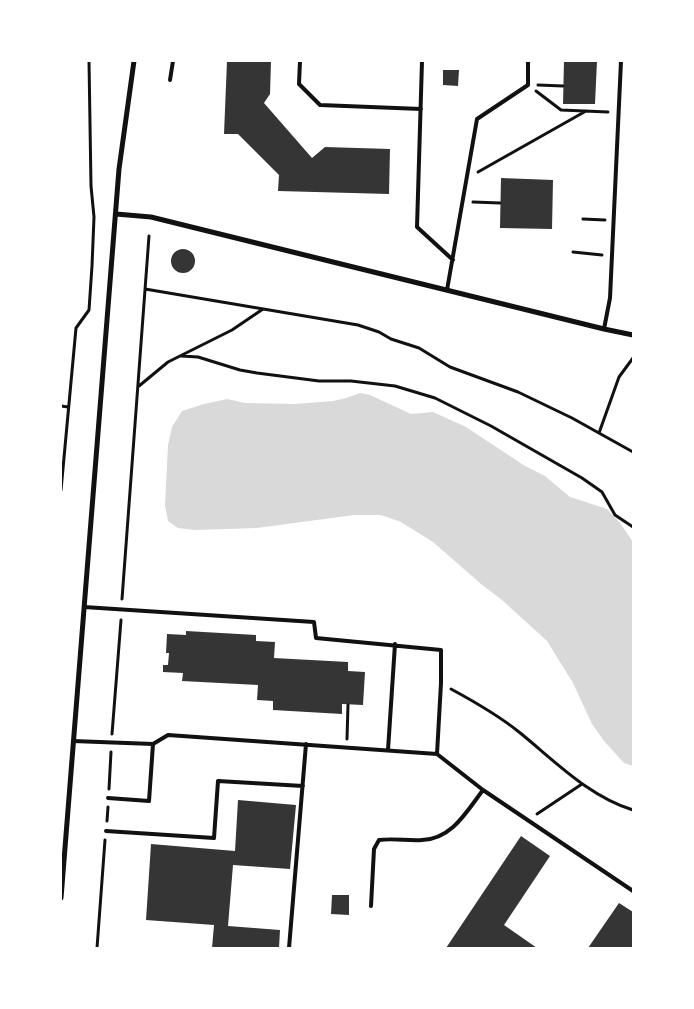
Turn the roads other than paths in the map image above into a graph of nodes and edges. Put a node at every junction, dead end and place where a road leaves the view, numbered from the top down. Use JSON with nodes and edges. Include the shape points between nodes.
{"nodes":[{"id":1,"x":134,"y":61,"type":"edge"},
{"id":2,"x":173,"y":61,"type":"edge"},
{"id":3,"x":300,"y":61,"type":"edge"},
{"id":4,"x":422,"y":61,"type":"edge"},
{"id":5,"x":528,"y":61,"type":"edge"},
{"id":6,"x":621,"y":61,"type":"edge"},
{"id":7,"x":170,"y":80,"type":"dead end"},
{"id":8,"x":421,"y":109,"type":"junction"},
{"id":9,"x":116,"y":214,"type":"junction"},
{"id":10,"x":453,"y":260,"type":"junction"},
{"id":11,"x":446,"y":290,"type":"junction"},
{"id":12,"x":604,"y":329,"type":"junction"},
{"id":13,"x":633,"y":335,"type":"edge"},
{"id":14,"x":84,"y":606,"type":"junction"},
{"id":15,"x":395,"y":644,"type":"junction"},
{"id":16,"x":73,"y":741,"type":"junction"},
{"id":17,"x":153,"y":744,"type":"junction"},
{"id":18,"x":306,"y":744,"type":"junction"},
{"id":19,"x":388,"y":750,"type":"junction"},
{"id":20,"x":437,"y":754,"type":"junction"},
{"id":21,"x":303,"y":786,"type":"junction"},
{"id":22,"x":484,"y":790,"type":"junction"},
{"id":23,"x":108,"y":798,"type":"road end"},
{"id":24,"x":106,"y":831,"type":"road end"},
{"id":25,"x":633,"y":891,"type":"edge"},
{"id":26,"x":61,"y":898,"type":"edge"},
{"id":27,"x":371,"y":906,"type":"dead end"},
{"id":28,"x":289,"y":948,"type":"edge"}],
"edges":[{"from":1,"to":9,"type":"street","via":[[122,138]]},
{"from":2,"to":7,"type":"lane"},
{"from":3,"to":8,"type":"lane","via":[[299,84],[320,104]]},
{"from":4,"to":8,"type":"lane"},
{"from":5,"to":10,"type":"lane","via":[[528,84],[477,119]]},
{"from":6,"to":12,"type":"lane","via":[[610,298]]},
{"from":8,"to":10,"type":"lane","via":[[417,227]]},
{"from":9,"to":11,"type":"street","via":[[151,216]]},
{"from":9,"to":14,"type":"street"},
{"from":10,"to":11,"type":"lane"},
{"from":11,"to":12,"type":"street"},
{"from":12,"to":13,"type":"street"},
{"from":14,"to":15,"type":"lane","via":[[314,622],[316,638]]},
{"from":14,"to":16,"type":"street"},
{"from":15,"to":19,"type":"lane"},
{"from":15,"to":20,"type":"lane","via":[[441,650]]},
{"from":16,"to":17,"type":"lane"},
{"from":16,"to":26,"type":"street"},
{"from":17,"to":18,"type":"lane","via":[[168,735]]},
{"from":17,"to":23,"type":"lane","via":[[149,801]]},
{"from":18,"to":19,"type":"lane"},
{"from":18,"to":21,"type":"lane"},
{"from":19,"to":20,"type":"lane"},
{"from":20,"to":22,"type":"lane"},
{"from":21,"to":24,"type":"lane","via":[[218,781],[214,838]]},
{"from":21,"to":28,"type":"lane"},
{"from":22,"to":25,"type":"lane"},
{"from":22,"to":27,"type":"lane","via":[[458,823],[440,836],[422,840],[379,840],[374,849]]}]}
